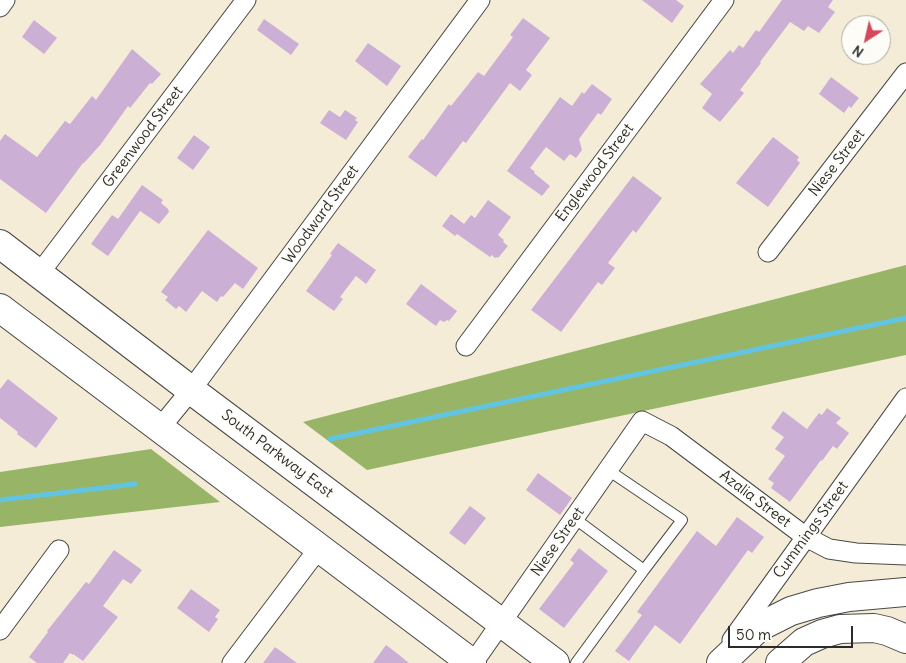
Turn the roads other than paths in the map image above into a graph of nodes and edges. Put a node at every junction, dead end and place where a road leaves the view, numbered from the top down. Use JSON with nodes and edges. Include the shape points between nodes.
{"nodes":[{"id":1,"x":5,"y":0,"type":"edge"},
{"id":2,"x":246,"y":0,"type":"edge"},
{"id":3,"x":480,"y":0,"type":"edge"},
{"id":4,"x":724,"y":0,"type":"edge"},
{"id":5,"x":0,"y":7,"type":"edge"},
{"id":6,"x":906,"y":73,"type":"edge"},
{"id":7,"x":0,"y":244,"type":"edge"},
{"id":8,"x":768,"y":252,"type":"dead end"},
{"id":9,"x":39,"y":274,"type":"junction"},
{"id":10,"x":3,"y":317,"type":"edge"},
{"id":11,"x":466,"y":346,"type":"dead end"},
{"id":12,"x":191,"y":390,"type":"junction"},
{"id":13,"x":906,"y":398,"type":"edge"},
{"id":14,"x":642,"y":421,"type":"joint"},
{"id":15,"x":160,"y":428,"type":"junction"},
{"id":16,"x":608,"y":470,"type":"junction"},
{"id":17,"x":574,"y":518,"type":"junction"},
{"id":18,"x":806,"y":537,"type":"junction"},
{"id":19,"x":319,"y":548,"type":"junction"},
{"id":20,"x":60,"y":550,"type":"dead end"},
{"id":21,"x":906,"y":554,"type":"edge"},
{"id":22,"x":644,"y":570,"type":"junction"},
{"id":23,"x":906,"y":592,"type":"edge"},
{"id":24,"x":501,"y":623,"type":"junction"},
{"id":25,"x":0,"y":630,"type":"edge"},
{"id":26,"x":906,"y":639,"type":"edge"},
{"id":27,"x":232,"y":663,"type":"edge"},
{"id":28,"x":472,"y":663,"type":"edge"},
{"id":29,"x":555,"y":663,"type":"edge"},
{"id":30,"x":576,"y":663,"type":"edge"},
{"id":31,"x":716,"y":663,"type":"edge"},
{"id":32,"x":721,"y":663,"type":"edge"},
{"id":33,"x":780,"y":663,"type":"edge"}],
"edges":[{"from":1,"to":5,"type":"street"},
{"from":2,"to":9,"type":"street","name":"Greenwood Street"},
{"from":3,"to":12,"type":"street","name":"Woodward Street"},
{"from":4,"to":11,"type":"street","name":"Englewood Street"},
{"from":6,"to":8,"type":"street","name":"Niese Street"},
{"from":7,"to":9,"type":"main road","name":"South Parkway East"},
{"from":9,"to":12,"type":"main road","name":"South Parkway East"},
{"from":10,"to":15,"type":"main road"},
{"from":12,"to":15,"type":"street","name":"Woodward Street"},
{"from":12,"to":24,"type":"main road","name":"South Parkway East"},
{"from":13,"to":18,"type":"street","name":"Cummings Street"},
{"from":14,"to":16,"type":"street","name":"Niese Street"},
{"from":14,"to":18,"type":"street","name":"Azalia Street","via":[[671,436]]},
{"from":15,"to":19,"type":"main road"},
{"from":16,"to":17,"type":"street","name":"Niese Street"},
{"from":16,"to":22,"type":"lane","via":[[682,520]]},
{"from":17,"to":22,"type":"lane"},
{"from":17,"to":24,"type":"street","name":"Niese Street"},
{"from":18,"to":21,"type":"street","name":"Azalia Street","via":[[829,549]]},
{"from":18,"to":31,"type":"street","name":"Cummings Street"},
{"from":19,"to":27,"type":"street"},
{"from":19,"to":28,"type":"main road"},
{"from":20,"to":25,"type":"street"},
{"from":22,"to":30,"type":"lane"},
{"from":23,"to":32,"type":"main road","via":[[849,597],[791,611],[759,627]]},
{"from":24,"to":28,"type":"street","name":"Niese Street"},
{"from":24,"to":29,"type":"main road","name":"South Parkway East"},
{"from":26,"to":33,"type":"main road","via":[[874,628],[840,629],[804,642]]}]}
